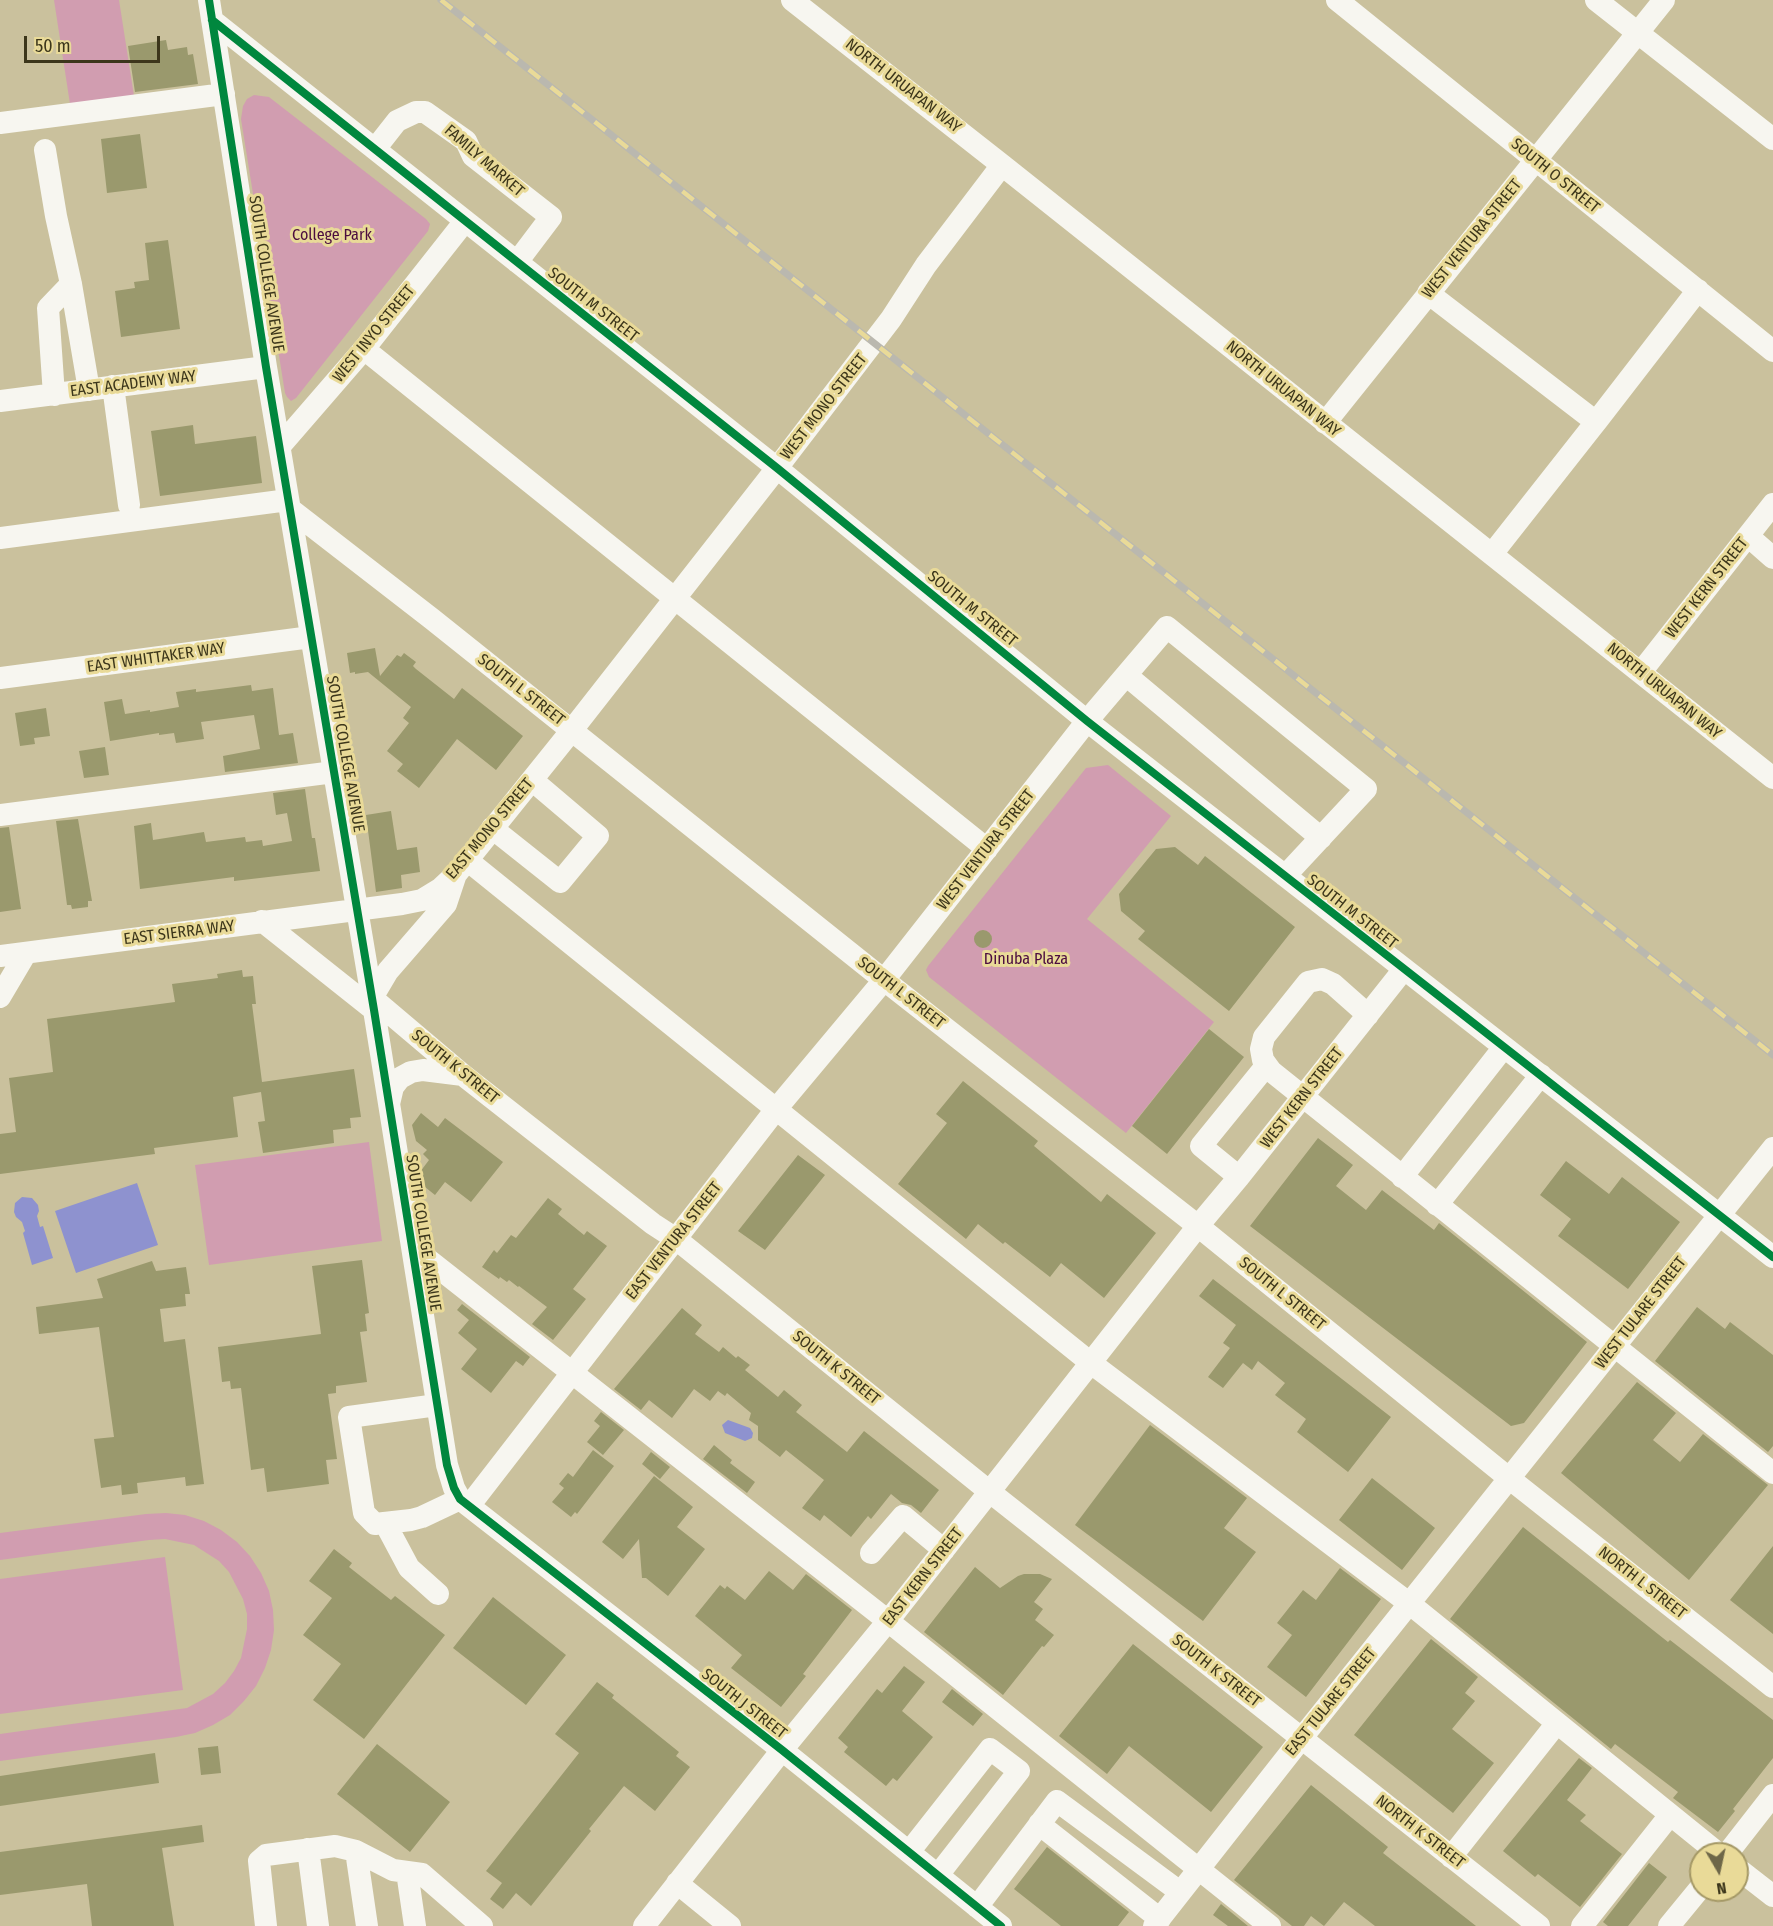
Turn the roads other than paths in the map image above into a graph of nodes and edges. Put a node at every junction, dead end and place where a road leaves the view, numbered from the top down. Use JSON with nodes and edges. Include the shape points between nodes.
{"nodes":[{"id":1,"x":792,"y":0,"type":"edge"},
{"id":2,"x":1337,"y":0,"type":"edge"},
{"id":3,"x":1596,"y":0,"type":"edge"},
{"id":4,"x":1664,"y":0,"type":"edge"},
{"id":5,"x":211,"y":10,"type":"edge"},
{"id":6,"x":1638,"y":32,"type":"junction"},
{"id":7,"x":224,"y":94,"type":"junction"},
{"id":8,"x":0,"y":123,"type":"edge"},
{"id":9,"x":1773,"y":139,"type":"edge"},
{"id":10,"x":375,"y":149,"type":"junction"},
{"id":11,"x":45,"y":150,"type":"dead end"},
{"id":12,"x":1535,"y":160,"type":"junction"},
{"id":13,"x":1002,"y":165,"type":"junction"},
{"id":14,"x":465,"y":221,"type":"junction"},
{"id":15,"x":517,"y":262,"type":"junction"},
{"id":16,"x":71,"y":284,"type":"junction"},
{"id":17,"x":1698,"y":290,"type":"junction"},
{"id":18,"x":1428,"y":293,"type":"junction"},
{"id":19,"x":364,"y":349,"type":"junction"},
{"id":20,"x":1773,"y":351,"type":"edge"},
{"id":21,"x":266,"y":367,"type":"junction"},
{"id":22,"x":113,"y":386,"type":"junction"},
{"id":23,"x":89,"y":390,"type":"junction"},
{"id":24,"x":54,"y":394,"type":"junction"},
{"id":25,"x":0,"y":401,"type":"edge"},
{"id":26,"x":1596,"y":422,"type":"junction"},
{"id":27,"x":1325,"y":423,"type":"junction"},
{"id":28,"x":280,"y":446,"type":"junction"},
{"id":29,"x":777,"y":468,"type":"junction"},
{"id":30,"x":289,"y":504,"type":"junction"},
{"id":31,"x":1773,"y":504,"type":"edge"},
{"id":32,"x":129,"y":505,"type":"dead end"},
{"id":33,"x":1748,"y":536,"type":"junction"},
{"id":34,"x":0,"y":538,"type":"edge"},
{"id":35,"x":1492,"y":555,"type":"junction"},
{"id":36,"x":1773,"y":558,"type":"edge"},
{"id":37,"x":675,"y":599,"type":"junction"},
{"id":38,"x":311,"y":637,"type":"junction"},
{"id":39,"x":1641,"y":672,"type":"junction"},
{"id":40,"x":1126,"y":675,"type":"junction"},
{"id":41,"x":0,"y":678,"type":"edge"},
{"id":42,"x":1087,"y":721,"type":"junction"},
{"id":43,"x":572,"y":730,"type":"junction"},
{"id":44,"x":334,"y":772,"type":"junction"},
{"id":45,"x":1773,"y":778,"type":"edge"},
{"id":46,"x":532,"y":780,"type":"junction"},
{"id":47,"x":0,"y":815,"type":"edge"},
{"id":48,"x":492,"y":828,"type":"junction"},
{"id":49,"x":1321,"y":838,"type":"junction"},
{"id":50,"x":987,"y":849,"type":"junction"},
{"id":51,"x":462,"y":866,"type":"junction"},
{"id":52,"x":1285,"y":876,"type":"junction"},
{"id":53,"x":357,"y":909,"type":"junction"},
{"id":54,"x":262,"y":921,"type":"junction"},
{"id":55,"x":26,"y":953,"type":"junction"},
{"id":56,"x":0,"y":956,"type":"edge"},
{"id":57,"x":1404,"y":969,"type":"junction"},
{"id":58,"x":884,"y":980,"type":"junction"},
{"id":59,"x":0,"y":997,"type":"edge"},
{"id":60,"x":373,"y":1004,"type":"junction"},
{"id":61,"x":1368,"y":1014,"type":"junction"},
{"id":62,"x":1503,"y":1047,"type":"junction"},
{"id":63,"x":1266,"y":1066,"type":"junction"},
{"id":64,"x":463,"y":1075,"type":"junction"},
{"id":65,"x":1541,"y":1076,"type":"junction"},
{"id":66,"x":1303,"y":1097,"type":"junction"},
{"id":67,"x":389,"y":1104,"type":"junction"},
{"id":68,"x":777,"y":1108,"type":"junction"},
{"id":69,"x":1773,"y":1148,"type":"edge"},
{"id":70,"x":1239,"y":1177,"type":"junction"},
{"id":71,"x":1402,"y":1177,"type":"junction"},
{"id":72,"x":1437,"y":1205,"type":"junction"},
{"id":73,"x":1719,"y":1214,"type":"junction"},
{"id":74,"x":1198,"y":1226,"type":"junction"},
{"id":75,"x":676,"y":1239,"type":"junction"},
{"id":76,"x":412,"y":1247,"type":"junction"},
{"id":77,"x":1773,"y":1257,"type":"edge"},
{"id":78,"x":1614,"y":1347,"type":"junction"},
{"id":79,"x":1091,"y":1363,"type":"junction"},
{"id":80,"x":572,"y":1373,"type":"junction"},
{"id":81,"x":437,"y":1405,"type":"junction"},
{"id":82,"x":1773,"y":1473,"type":"edge"},
{"id":83,"x":1510,"y":1479,"type":"junction"},
{"id":84,"x":990,"y":1492,"type":"junction"},
{"id":85,"x":465,"y":1502,"type":"junction"},
{"id":86,"x":385,"y":1523,"type":"junction"},
{"id":87,"x":944,"y":1550,"type":"junction"},
{"id":88,"x":871,"y":1553,"type":"dead end"},
{"id":89,"x":438,"y":1594,"type":"dead end"},
{"id":90,"x":1410,"y":1604,"type":"junction"},
{"id":91,"x":888,"y":1622,"type":"junction"},
{"id":92,"x":1773,"y":1687,"type":"edge"},
{"id":93,"x":1557,"y":1723,"type":"junction"},
{"id":94,"x":1301,"y":1739,"type":"junction"},
{"id":95,"x":782,"y":1750,"type":"junction"},
{"id":96,"x":1773,"y":1795,"type":"edge"},
{"id":97,"x":1670,"y":1815,"type":"junction"},
{"id":98,"x":1040,"y":1824,"type":"junction"},
{"id":99,"x":1704,"y":1842,"type":"edge"},
{"id":100,"x":1736,"y":1842,"type":"edge"},
{"id":101,"x":308,"y":1849,"type":"junction"},
{"id":102,"x":356,"y":1851,"type":"junction"},
{"id":103,"x":909,"y":1852,"type":"junction"},
{"id":104,"x":1451,"y":1857,"type":"junction"},
{"id":105,"x":1198,"y":1869,"type":"junction"},
{"id":106,"x":407,"y":1872,"type":"junction"},
{"id":107,"x":938,"y":1875,"type":"junction"},
{"id":108,"x":1749,"y":1877,"type":"edge"},
{"id":109,"x":677,"y":1883,"type":"junction"},
{"id":110,"x":1180,"y":1892,"type":"junction"},
{"id":111,"x":1773,"y":1896,"type":"edge"},
{"id":112,"x":1689,"y":1902,"type":"edge"},
{"id":113,"x":977,"y":1907,"type":"junction"},
{"id":114,"x":1157,"y":1922,"type":"edge"},
{"id":115,"x":266,"y":1926,"type":"edge"},
{"id":116,"x":318,"y":1926,"type":"edge"},
{"id":117,"x":367,"y":1926,"type":"edge"},
{"id":118,"x":414,"y":1926,"type":"edge"},
{"id":119,"x":482,"y":1926,"type":"edge"},
{"id":120,"x":644,"y":1926,"type":"edge"},
{"id":121,"x":730,"y":1926,"type":"edge"},
{"id":122,"x":1001,"y":1926,"type":"edge"},
{"id":123,"x":1270,"y":1926,"type":"edge"},
{"id":124,"x":1539,"y":1926,"type":"edge"},
{"id":125,"x":1582,"y":1926,"type":"edge"},
{"id":126,"x":1669,"y":1926,"type":"edge"}],
"edges":[{"from":1,"to":13,"type":"street","name":"NORTH URUAPAN WAY"},
{"from":2,"to":12,"type":"street","name":"SOUTH O STREET"},
{"from":3,"to":6,"type":"street"},
{"from":4,"to":6,"type":"street","name":"WEST VENTURA STREET"},
{"from":5,"to":7,"type":"street","name":"SOUTH COLLEGE AVENUE"},
{"from":5,"to":10,"type":"street","name":"SOUTH M STREET"},
{"from":6,"to":9,"type":"street"},
{"from":6,"to":12,"type":"street","name":"WEST VENTURA STREET"},
{"from":7,"to":8,"type":"street"},
{"from":7,"to":21,"type":"street","name":"SOUTH COLLEGE AVENUE"},
{"from":10,"to":14,"type":"street","name":"SOUTH M STREET"},
{"from":10,"to":15,"type":"street","name":"FAMILY MARKET","via":[[397,121],[416,112],[425,112],[466,141],[473,156],[551,217]]},
{"from":11,"to":16,"type":"street"},
{"from":12,"to":17,"type":"street","name":"SOUTH O STREET"},
{"from":12,"to":18,"type":"street","name":"WEST VENTURA STREET"},
{"from":13,"to":27,"type":"street","name":"NORTH URUAPAN WAY"},
{"from":13,"to":29,"type":"street","name":"WEST MONO STREET"},
{"from":14,"to":15,"type":"street","name":"SOUTH M STREET"},
{"from":14,"to":19,"type":"street","name":"WEST INYO STREET"},
{"from":15,"to":29,"type":"street","name":"SOUTH M STREET"},
{"from":16,"to":23,"type":"street"},
{"from":16,"to":24,"type":"street","via":[[48,308]]},
{"from":17,"to":20,"type":"street","name":"SOUTH O STREET"},
{"from":17,"to":26,"type":"street"},
{"from":18,"to":26,"type":"street"},
{"from":18,"to":27,"type":"street","name":"WEST VENTURA STREET"},
{"from":19,"to":28,"type":"street","name":"WEST INYO STREET"},
{"from":19,"to":37,"type":"street"},
{"from":21,"to":22,"type":"street","name":"EAST ACADEMY WAY"},
{"from":21,"to":28,"type":"street","name":"SOUTH COLLEGE AVENUE"},
{"from":22,"to":23,"type":"street","name":"EAST ACADEMY WAY"},
{"from":22,"to":32,"type":"street"},
{"from":23,"to":24,"type":"street","name":"EAST ACADEMY WAY"},
{"from":24,"to":25,"type":"street","name":"EAST ACADEMY WAY"},
{"from":26,"to":35,"type":"street"},
{"from":27,"to":35,"type":"street","name":"NORTH URUAPAN WAY"},
{"from":28,"to":30,"type":"street","name":"SOUTH COLLEGE AVENUE"},
{"from":29,"to":37,"type":"street","name":"WEST MONO STREET"},
{"from":29,"to":42,"type":"street","name":"SOUTH M STREET"},
{"from":30,"to":34,"type":"street"},
{"from":30,"to":38,"type":"street","name":"SOUTH COLLEGE AVENUE"},
{"from":30,"to":43,"type":"street","name":"SOUTH L STREET"},
{"from":31,"to":33,"type":"street","name":"WEST KERN STREET"},
{"from":33,"to":36,"type":"street"},
{"from":33,"to":39,"type":"street","name":"WEST KERN STREET"},
{"from":35,"to":39,"type":"street","name":"NORTH URUAPAN WAY"},
{"from":37,"to":43,"type":"street","name":"WEST MONO STREET"},
{"from":37,"to":50,"type":"street"},
{"from":38,"to":41,"type":"street","name":"EAST WHITTAKER WAY"},
{"from":38,"to":44,"type":"street","name":"SOUTH COLLEGE AVENUE"},
{"from":39,"to":45,"type":"street","name":"NORTH URUAPAN WAY"},
{"from":40,"to":42,"type":"street","name":"WEST VENTURA STREET"},
{"from":40,"to":49,"type":"street"},
{"from":40,"to":49,"type":"street","name":"WEST VENTURA STREET","via":[[1167,627],[1366,789]]},
{"from":42,"to":50,"type":"street","name":"WEST VENTURA STREET"},
{"from":42,"to":52,"type":"street","name":"SOUTH M STREET"},
{"from":43,"to":46,"type":"street","name":"EAST MONO STREET"},
{"from":43,"to":58,"type":"street","name":"SOUTH L STREET"},
{"from":44,"to":47,"type":"street"},
{"from":44,"to":53,"type":"street","name":"SOUTH COLLEGE AVENUE"},
{"from":46,"to":48,"type":"street","name":"EAST MONO STREET"},
{"from":46,"to":48,"type":"street","via":[[598,836],[560,882]]},
{"from":48,"to":51,"type":"street","name":"EAST MONO STREET"},
{"from":49,"to":52,"type":"street"},
{"from":50,"to":58,"type":"street","name":"WEST VENTURA STREET"},
{"from":51,"to":53,"type":"street","name":"EAST MONO STREET","via":[[440,889],[422,900]]},
{"from":51,"to":60,"type":"street","via":[[446,904],[388,971]]},
{"from":51,"to":68,"type":"street"},
{"from":52,"to":57,"type":"street","name":"SOUTH M STREET"},
{"from":53,"to":54,"type":"street","name":"EAST SIERRA WAY"},
{"from":53,"to":60,"type":"street","name":"SOUTH COLLEGE AVENUE"},
{"from":54,"to":55,"type":"street","name":"EAST SIERRA WAY"},
{"from":54,"to":60,"type":"street","name":"SOUTH K STREET"},
{"from":55,"to":56,"type":"street","name":"EAST SIERRA WAY"},
{"from":55,"to":59,"type":"street"},
{"from":57,"to":61,"type":"street","name":"WEST KERN STREET"},
{"from":57,"to":62,"type":"street","name":"SOUTH M STREET"},
{"from":58,"to":68,"type":"street","name":"EAST VENTURA STREET"},
{"from":58,"to":74,"type":"street","name":"SOUTH L STREET"},
{"from":60,"to":64,"type":"street","name":"SOUTH K STREET"},
{"from":60,"to":67,"type":"street","name":"SOUTH COLLEGE AVENUE"},
{"from":61,"to":63,"type":"street","via":[[1333,984],[1322,979],[1308,982],[1264,1037],[1261,1049]]},
{"from":61,"to":66,"type":"street","name":"WEST KERN STREET"},
{"from":62,"to":65,"type":"street","name":"SOUTH M STREET"},
{"from":62,"to":71,"type":"street"},
{"from":63,"to":66,"type":"street"},
{"from":63,"to":70,"type":"street","via":[[1201,1146]]},
{"from":64,"to":67,"type":"street","via":[[411,1072],[393,1087]]},
{"from":64,"to":75,"type":"street","name":"SOUTH K STREET"},
{"from":65,"to":72,"type":"street"},
{"from":65,"to":73,"type":"street","name":"SOUTH M STREET"},
{"from":66,"to":70,"type":"street","name":"WEST KERN STREET"},
{"from":66,"to":71,"type":"street"},
{"from":67,"to":76,"type":"street","name":"SOUTH COLLEGE AVENUE"},
{"from":68,"to":75,"type":"street","name":"EAST VENTURA STREET"},
{"from":68,"to":79,"type":"street"},
{"from":69,"to":73,"type":"street","name":"WEST TULARE STREET"},
{"from":70,"to":74,"type":"street","name":"WEST KERN STREET"},
{"from":71,"to":72,"type":"street"},
{"from":72,"to":78,"type":"street"},
{"from":73,"to":77,"type":"street","name":"SOUTH M STREET"},
{"from":73,"to":78,"type":"street","name":"WEST TULARE STREET"},
{"from":74,"to":79,"type":"street","name":"EAST KERN STREET"},
{"from":74,"to":83,"type":"street","name":"SOUTH L STREET"},
{"from":75,"to":80,"type":"street","name":"EAST VENTURA STREET"},
{"from":75,"to":84,"type":"street","name":"SOUTH K STREET"},
{"from":76,"to":80,"type":"street"},
{"from":76,"to":81,"type":"street","name":"SOUTH COLLEGE AVENUE"},
{"from":78,"to":82,"type":"street"},
{"from":78,"to":83,"type":"street","name":"WEST TULARE STREET"},
{"from":79,"to":84,"type":"street","name":"EAST KERN STREET"},
{"from":79,"to":90,"type":"street"},
{"from":80,"to":85,"type":"street","name":"EAST VENTURA STREET"},
{"from":80,"to":91,"type":"street"},
{"from":81,"to":85,"type":"street","name":"SOUTH COLLEGE AVENUE","via":[[451,1478]]},
{"from":81,"to":86,"type":"street","via":[[349,1417],[364,1513],[375,1524]]},
{"from":83,"to":90,"type":"street","name":"EAST TULARE STREET"},
{"from":83,"to":92,"type":"street","name":"NORTH L STREET"},
{"from":84,"to":87,"type":"street","name":"EAST KERN STREET"},
{"from":84,"to":94,"type":"street","name":"SOUTH K STREET"},
{"from":85,"to":86,"type":"street","via":[[422,1517]]},
{"from":85,"to":95,"type":"street","name":"SOUTH J STREET"},
{"from":86,"to":89,"type":"street","via":[[409,1568]]},
{"from":87,"to":88,"type":"street","via":[[903,1516]]},
{"from":87,"to":91,"type":"street","name":"EAST KERN STREET"},
{"from":90,"to":93,"type":"street"},
{"from":90,"to":94,"type":"street","name":"EAST TULARE STREET"},
{"from":91,"to":95,"type":"street","name":"EAST KERN STREET"},
{"from":91,"to":105,"type":"street"},
{"from":93,"to":97,"type":"street"},
{"from":93,"to":104,"type":"street"},
{"from":94,"to":104,"type":"street","name":"NORTH K STREET"},
{"from":94,"to":105,"type":"street","name":"EAST TULARE STREET"},
{"from":95,"to":103,"type":"street","name":"SOUTH J STREET"},
{"from":95,"to":109,"type":"street","name":"EAST KERN STREET"},
{"from":96,"to":100,"type":"street"},
{"from":97,"to":99,"type":"street"},
{"from":97,"to":125,"type":"street"},
{"from":98,"to":110,"type":"street","via":[[1057,1801]]},
{"from":98,"to":113,"type":"street"},
{"from":98,"to":114,"type":"street"},
{"from":101,"to":102,"type":"street","via":[[335,1846]]},
{"from":101,"to":115,"type":"street","via":[[266,1855],[259,1861]]},
{"from":101,"to":116,"type":"street"},
{"from":102,"to":106,"type":"street","via":[[393,1870]]},
{"from":102,"to":117,"type":"street"},
{"from":103,"to":107,"type":"street","name":"SOUTH J STREET"},
{"from":103,"to":107,"type":"street","via":[[990,1749],[1018,1771]]},
{"from":104,"to":124,"type":"street","name":"NORTH K STREET"},
{"from":105,"to":110,"type":"street","name":"EAST TULARE STREET"},
{"from":105,"to":123,"type":"street"},
{"from":106,"to":118,"type":"street"},
{"from":106,"to":119,"type":"street","via":[[422,1874]]},
{"from":107,"to":113,"type":"street","name":"SOUTH J STREET"},
{"from":108,"to":111,"type":"street"},
{"from":109,"to":120,"type":"street","name":"EAST KERN STREET"},
{"from":109,"to":121,"type":"street"},
{"from":110,"to":114,"type":"street","name":"EAST TULARE STREET"},
{"from":112,"to":126,"type":"street"},
{"from":113,"to":122,"type":"street","name":"SOUTH J STREET"}]}
